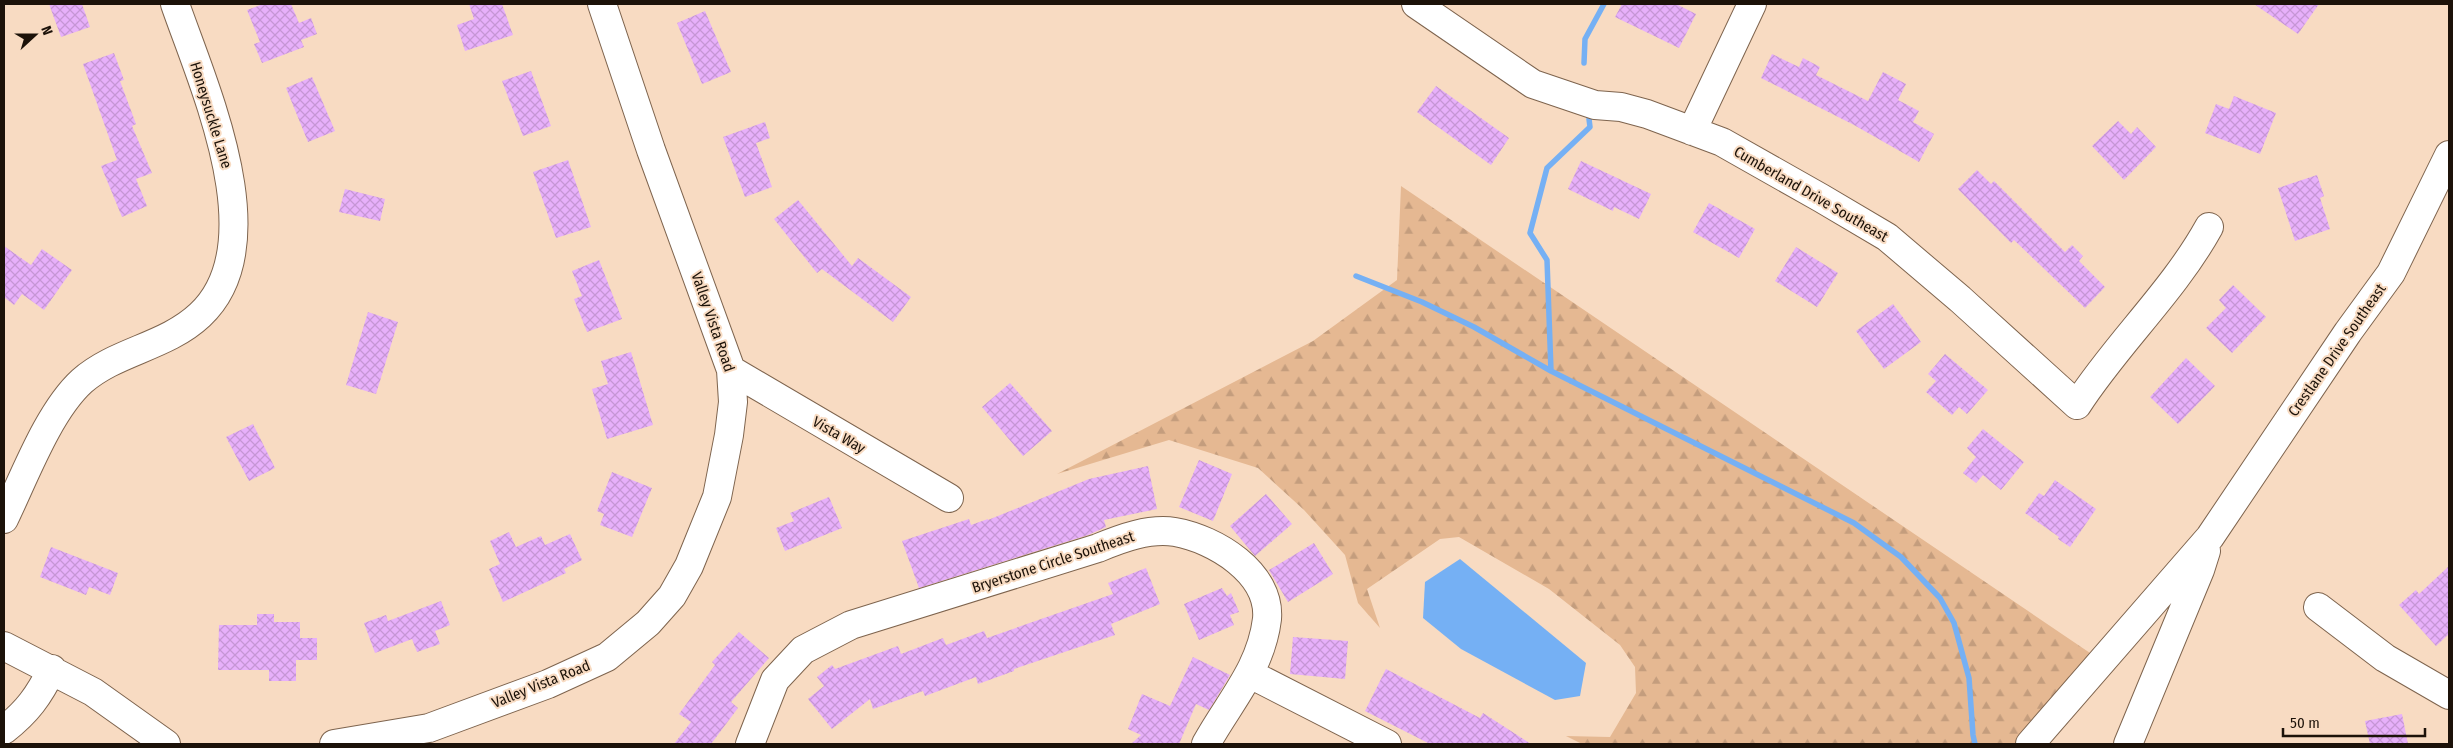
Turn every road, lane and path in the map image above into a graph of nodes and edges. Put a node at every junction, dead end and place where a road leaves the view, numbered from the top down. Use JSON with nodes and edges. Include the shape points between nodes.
{"nodes":[{"id":1,"x":175,"y":4,"type":"edge"},
{"id":2,"x":602,"y":4,"type":"edge"},
{"id":3,"x":1416,"y":4,"type":"edge"},
{"id":4,"x":1752,"y":4,"type":"edge"},
{"id":5,"x":1692,"y":131,"type":"junction"},
{"id":6,"x":2449,"y":154,"type":"edge"},
{"id":7,"x":2209,"y":227,"type":"dead end"},
{"id":8,"x":731,"y":370,"type":"junction"},
{"id":9,"x":948,"y":498,"type":"dead end"},
{"id":10,"x":4,"y":519,"type":"edge"},
{"id":11,"x":2210,"y":537,"type":"junction"},
{"id":12,"x":2318,"y":607,"type":"dead end"},
{"id":13,"x":4,"y":646,"type":"edge"},
{"id":14,"x":52,"y":669,"type":"junction"},
{"id":15,"x":1250,"y":674,"type":"junction"},
{"id":16,"x":2449,"y":696,"type":"edge"},
{"id":17,"x":4,"y":730,"type":"edge"},
{"id":18,"x":166,"y":744,"type":"edge"},
{"id":19,"x":334,"y":744,"type":"edge"},
{"id":20,"x":750,"y":744,"type":"edge"},
{"id":21,"x":1206,"y":744,"type":"edge"},
{"id":22,"x":1386,"y":744,"type":"edge"},
{"id":23,"x":2030,"y":744,"type":"edge"},
{"id":24,"x":2128,"y":744,"type":"edge"}],
"edges":[{"from":1,"to":10,"type":"street","name":"Honeysuckle Lane","via":[[227,163],[234,222],[233,251],[227,272],[201,314],[187,326],[100,367],[81,382],[50,426]]},
{"from":2,"to":8,"type":"street","name":"Valley Vista Road"},
{"from":3,"to":5,"type":"street","name":"Cumberland Drive Southeast","via":[[1533,84],[1595,105],[1647,114]]},
{"from":4,"to":5,"type":"street"},
{"from":5,"to":7,"type":"street","name":"Cumberland Drive Southeast","via":[[1722,142],[1887,237],[2077,405],[2098,373],[2195,252]]},
{"from":6,"to":11,"type":"street","name":"Crestlane Drive Southeast","via":[[2391,273]]},
{"from":8,"to":9,"type":"street","name":"Vista Way"},
{"from":8,"to":19,"type":"street","name":"Valley Vista Road","via":[[734,402],[717,497],[689,566],[672,596],[648,623],[607,657],[548,684],[429,728]]},
{"from":11,"to":23,"type":"street","name":"Crestlane Drive Southeast"},
{"from":11,"to":24,"type":"street","name":"Crestlane Drive Southeast","via":[[2200,570]]},
{"from":12,"to":16,"type":"street","via":[[2385,658]]},
{"from":13,"to":14,"type":"street"},
{"from":14,"to":17,"type":"street","via":[[33,704]]},
{"from":14,"to":18,"type":"street","via":[[94,692]]},
{"from":15,"to":20,"type":"street","name":"Bryerstone Circle Southeast","via":[[1264,637],[1267,617],[1264,594],[1247,569],[1224,550],[1197,538],[1175,532],[1147,533],[851,625],[802,650],[775,680]]},
{"from":15,"to":21,"type":"street","name":"Bryerstone Circle Southeast"},
{"from":15,"to":22,"type":"street"}]}
